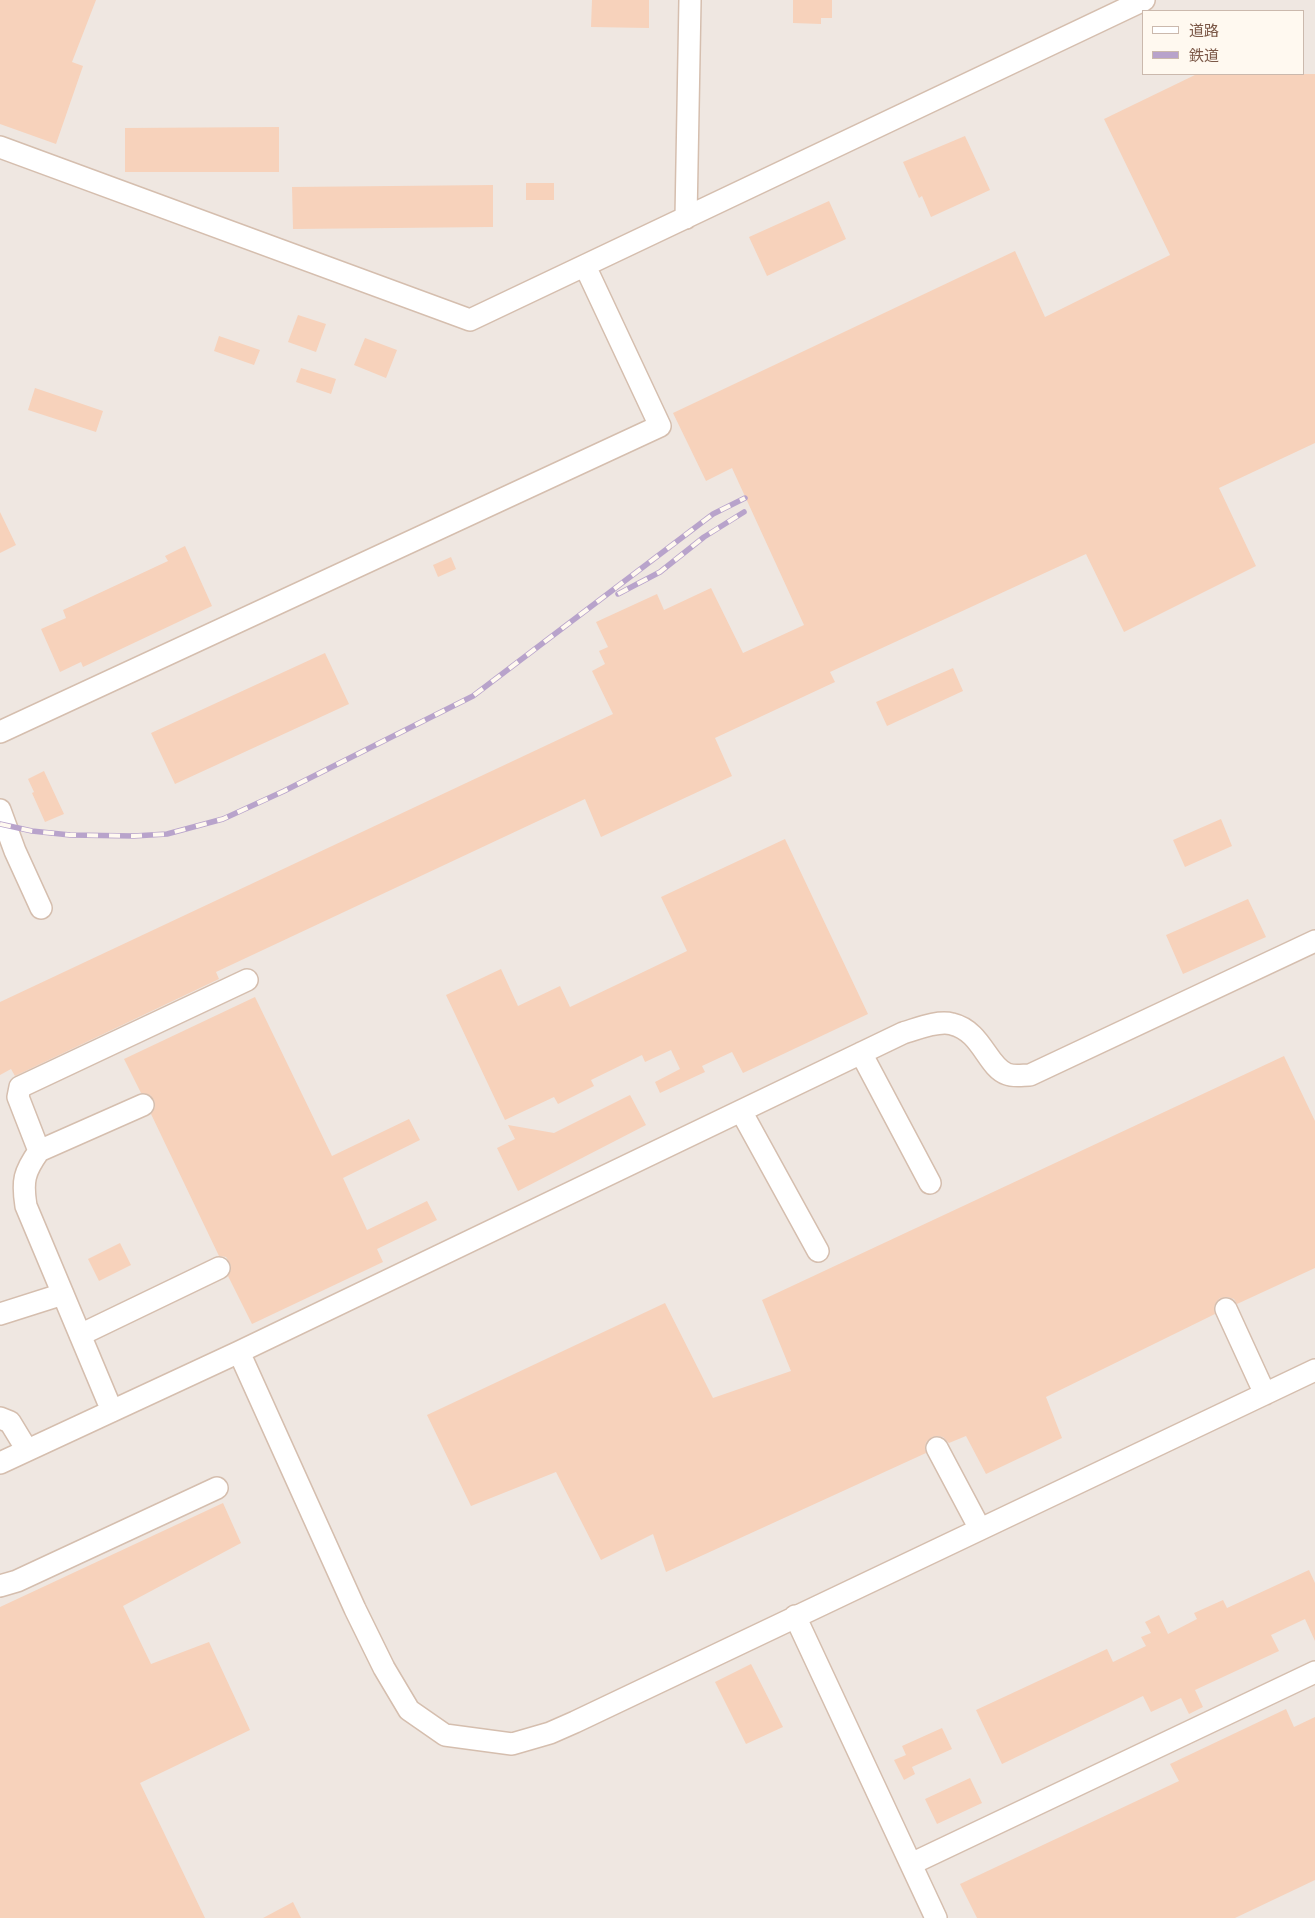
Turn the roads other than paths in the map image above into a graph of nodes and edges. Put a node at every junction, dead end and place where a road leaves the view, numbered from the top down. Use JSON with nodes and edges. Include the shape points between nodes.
{"nodes":[{"id":1,"x":690,"y":0,"type":"edge"},
{"id":2,"x":1144,"y":0,"type":"edge"},
{"id":3,"x":0,"y":147,"type":"edge"},
{"id":4,"x":686,"y":218,"type":"junction"},
{"id":5,"x":585,"y":266,"type":"junction"},
{"id":6,"x":0,"y":732,"type":"edge"},
{"id":7,"x":0,"y":810,"type":"edge"},
{"id":8,"x":41,"y":908,"type":"dead end"},
{"id":9,"x":1313,"y":947,"type":"edge"},
{"id":10,"x":247,"y":980,"type":"dead end"},
{"id":11,"x":861,"y":1053,"type":"junction"},
{"id":12,"x":142,"y":1105,"type":"dead end"},
{"id":13,"x":741,"y":1111,"type":"junction"},
{"id":14,"x":39,"y":1151,"type":"junction"},
{"id":15,"x":930,"y":1183,"type":"dead end"},
{"id":16,"x":818,"y":1251,"type":"dead end"},
{"id":17,"x":219,"y":1268,"type":"dead end"},
{"id":18,"x":63,"y":1294,"type":"junction"},
{"id":19,"x":1226,"y":1309,"type":"dead end"},
{"id":20,"x":0,"y":1314,"type":"edge"},
{"id":21,"x":80,"y":1335,"type":"junction"},
{"id":22,"x":239,"y":1352,"type":"junction"},
{"id":23,"x":1315,"y":1370,"type":"edge"},
{"id":24,"x":1265,"y":1394,"type":"junction"},
{"id":25,"x":112,"y":1411,"type":"junction"},
{"id":26,"x":0,"y":1418,"type":"edge"},
{"id":27,"x":937,"y":1448,"type":"dead end"},
{"id":28,"x":27,"y":1450,"type":"junction"},
{"id":29,"x":0,"y":1463,"type":"edge"},
{"id":30,"x":217,"y":1488,"type":"dead end"},
{"id":31,"x":980,"y":1529,"type":"junction"},
{"id":32,"x":0,"y":1586,"type":"edge"},
{"id":33,"x":795,"y":1616,"type":"junction"},
{"id":34,"x":1315,"y":1672,"type":"edge"},
{"id":35,"x":911,"y":1864,"type":"junction"},
{"id":36,"x":936,"y":1918,"type":"edge"}],
"edges":[{"from":1,"to":4,"type":"lane"},
{"from":2,"to":4,"type":"lane"},
{"from":3,"to":5,"type":"lane","via":[[470,320]]},
{"from":4,"to":5,"type":"lane"},
{"from":5,"to":6,"type":"lane","via":[[660,426]]},
{"from":7,"to":8,"type":"lane"},
{"from":9,"to":11,"type":"lane","via":[[1030,1075],[1010,1076],[1000,1071],[972,1034],[952,1024],[903,1032]]},
{"from":10,"to":14,"type":"lane","via":[[20,1086],[18,1097]]},
{"from":11,"to":13,"type":"lane"},
{"from":11,"to":15,"type":"lane"},
{"from":12,"to":14,"type":"lane"},
{"from":13,"to":16,"type":"lane"},
{"from":13,"to":22,"type":"lane"},
{"from":14,"to":18,"type":"lane","via":[[28,1166],[24,1179],[26,1206]]},
{"from":17,"to":21,"type":"lane"},
{"from":18,"to":20,"type":"lane"},
{"from":18,"to":21,"type":"lane"},
{"from":19,"to":24,"type":"lane"},
{"from":21,"to":25,"type":"lane"},
{"from":22,"to":25,"type":"lane"},
{"from":22,"to":33,"type":"lane","via":[[354,1609],[384,1668],[409,1710],[445,1735],[512,1744],[550,1733]]},
{"from":23,"to":24,"type":"lane"},
{"from":24,"to":31,"type":"lane"},
{"from":25,"to":28,"type":"lane"},
{"from":26,"to":28,"type":"lane","via":[[10,1422]]},
{"from":27,"to":31,"type":"lane"},
{"from":28,"to":29,"type":"lane"},
{"from":30,"to":32,"type":"lane"},
{"from":31,"to":33,"type":"lane"},
{"from":33,"to":35,"type":"lane"},
{"from":34,"to":35,"type":"lane"},
{"from":35,"to":36,"type":"lane"}]}
